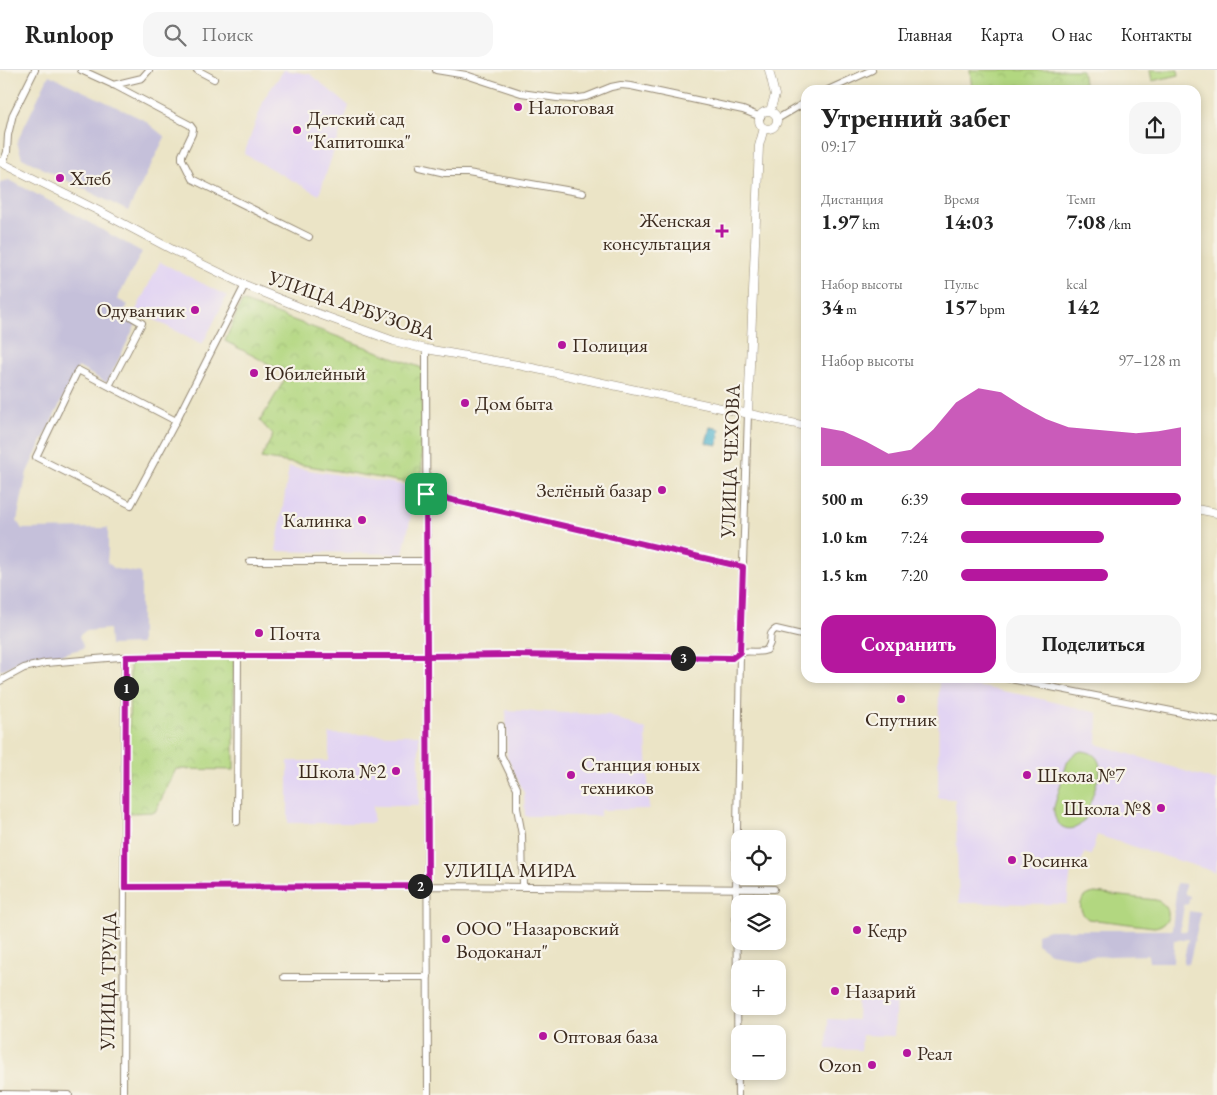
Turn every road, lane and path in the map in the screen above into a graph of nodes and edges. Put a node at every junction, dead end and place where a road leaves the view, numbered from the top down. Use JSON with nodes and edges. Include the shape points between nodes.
{"nodes":[{"id":1,"x":35,"y":70,"type":"edge"},
{"id":2,"x":81,"y":70,"type":"edge"},
{"id":3,"x":149,"y":70,"type":"edge"},
{"id":4,"x":197,"y":70,"type":"edge"},
{"id":5,"x":436,"y":70,"type":"edge"},
{"id":6,"x":769,"y":70,"type":"edge"},
{"id":7,"x":872,"y":70,"type":"edge"},
{"id":8,"x":214,"y":78,"type":"dead end"},
{"id":9,"x":113,"y":85,"type":"junction"},
{"id":10,"x":839,"y":85,"type":"edge"},
{"id":11,"x":801,"y":105,"type":"edge"},
{"id":12,"x":770,"y":111,"type":"junction"},
{"id":13,"x":760,"y":117,"type":"junction"},
{"id":14,"x":777,"y":119,"type":"junction"},
{"id":15,"x":764,"y":128,"type":"junction"},
{"id":16,"x":1,"y":162,"type":"edge"},
{"id":17,"x":419,"y":167,"type":"dead end"},
{"id":18,"x":583,"y":193,"type":"dead end"},
{"id":19,"x":309,"y":237,"type":"dead end"},
{"id":20,"x":245,"y":285,"type":"junction"},
{"id":21,"x":130,"y":316,"type":"dead end"},
{"id":22,"x":426,"y":349,"type":"junction"},
{"id":23,"x":109,"y":386,"type":"junction"},
{"id":24,"x":748,"y":414,"type":"junction"},
{"id":25,"x":176,"y":422,"type":"junction"},
{"id":26,"x":801,"y":425,"type":"edge"},
{"id":27,"x":426,"y":494,"type":"junction"},
{"id":28,"x":1201,"y":510,"type":"edge"},
{"id":29,"x":1217,"y":513,"type":"edge"},
{"id":30,"x":250,"y":561,"type":"dead end"},
{"id":31,"x":426,"y":561,"type":"junction"},
{"id":32,"x":743,"y":567,"type":"junction"},
{"id":33,"x":801,"y":635,"type":"edge"},
{"id":34,"x":740,"y":652,"type":"junction"},
{"id":35,"x":238,"y":656,"type":"junction"},
{"id":36,"x":427,"y":656,"type":"junction"},
{"id":37,"x":126,"y":657,"type":"junction"},
{"id":38,"x":0,"y":681,"type":"edge"},
{"id":39,"x":1030,"y":683,"type":"edge"},
{"id":40,"x":1217,"y":720,"type":"edge"},
{"id":41,"x":501,"y":726,"type":"dead end"},
{"id":42,"x":237,"y":822,"type":"dead end"},
{"id":43,"x":428,"y":886,"type":"junction"},
{"id":44,"x":125,"y":887,"type":"junction"},
{"id":45,"x":523,"y":887,"type":"junction"},
{"id":46,"x":736,"y":888,"type":"junction"},
{"id":47,"x":774,"y":889,"type":"dead end"},
{"id":48,"x":284,"y":977,"type":"dead end"},
{"id":49,"x":428,"y":977,"type":"junction"},
{"id":50,"x":0,"y":1094,"type":"edge"},
{"id":51,"x":69,"y":1095,"type":"edge"},
{"id":52,"x":123,"y":1095,"type":"edge"},
{"id":53,"x":428,"y":1095,"type":"edge"},
{"id":54,"x":738,"y":1095,"type":"edge"}],
"edges":[{"from":1,"to":16,"type":"street","via":[[13,114],[7,152]]},
{"from":2,"to":9,"type":"street"},
{"from":3,"to":9,"type":"street","via":[[142,78]]},
{"from":4,"to":8,"type":"street"},
{"from":5,"to":13,"type":"street","via":[[466,75],[521,93],[557,98],[586,97],[611,87],[631,86],[743,110]]},
{"from":6,"to":12,"type":"street","via":[[775,94]]},
{"from":7,"to":10,"type":"street"},
{"from":9,"to":19,"type":"street","via":[[190,124],[192,134],[182,159],[192,179]]},
{"from":11,"to":14,"type":"street"},
{"from":12,"to":13,"type":"street"},
{"from":12,"to":14,"type":"street"},
{"from":13,"to":15,"type":"street"},
{"from":14,"to":15,"type":"street","via":[[774,128]]},
{"from":15,"to":24,"type":"street","name":"УЛИЦА ЧЕХОВА","via":[[759,146]]},
{"from":16,"to":20,"type":"street","name":"УЛИЦА АРБУЗОВА"},
{"from":17,"to":18,"type":"street"},
{"from":20,"to":22,"type":"street","name":"УЛИЦА АРБУЗОВА","via":[[357,328]]},
{"from":20,"to":25,"type":"street"},
{"from":21,"to":23,"type":"street","via":[[142,323]]},
{"from":22,"to":24,"type":"street","name":"УЛИЦА АРБУЗОВА"},
{"from":22,"to":27,"type":"street"},
{"from":23,"to":25,"type":"street"},
{"from":23,"to":25,"type":"street","via":[[78,370],[36,457],[130,505]]},
{"from":24,"to":26,"type":"street","name":"УЛИЦА АРБУЗОВА"},
{"from":24,"to":32,"type":"street","name":"УЛИЦА ЧЕХОВА"},
{"from":27,"to":31,"type":"street"},
{"from":27,"to":32,"type":"street"},
{"from":28,"to":29,"type":"street"},
{"from":30,"to":31,"type":"street"},
{"from":31,"to":36,"type":"street"},
{"from":32,"to":34,"type":"street","name":"УЛИЦА ЧЕХОВА"},
{"from":33,"to":34,"type":"street","via":[[776,629],[770,634],[767,650]]},
{"from":34,"to":36,"type":"street","via":[[732,658]]},
{"from":34,"to":46,"type":"street","name":"УЛИЦА ЧЕХОВА"},
{"from":35,"to":36,"type":"street"},
{"from":35,"to":37,"type":"street"},
{"from":35,"to":42,"type":"street"},
{"from":36,"to":43,"type":"street"},
{"from":37,"to":38,"type":"street","via":[[24,668]]},
{"from":37,"to":44,"type":"street","name":"УЛИЦА ТРУДА"},
{"from":39,"to":40,"type":"street"},
{"from":41,"to":45,"type":"street","via":[[501,754],[517,788]]},
{"from":43,"to":44,"type":"street","name":"УЛИЦА МИРА"},
{"from":43,"to":45,"type":"street","name":"УЛИЦА МИРА"},
{"from":43,"to":49,"type":"street"},
{"from":44,"to":52,"type":"street","name":"УЛИЦА ТРУДА"},
{"from":45,"to":46,"type":"street","name":"УЛИЦА МИРА"},
{"from":46,"to":47,"type":"street","name":"УЛИЦА МИРА"},
{"from":46,"to":54,"type":"street","name":"УЛИЦА ЧЕХОВА"},
{"from":48,"to":49,"type":"street"},
{"from":49,"to":53,"type":"street"},
{"from":50,"to":51,"type":"street"}]}
